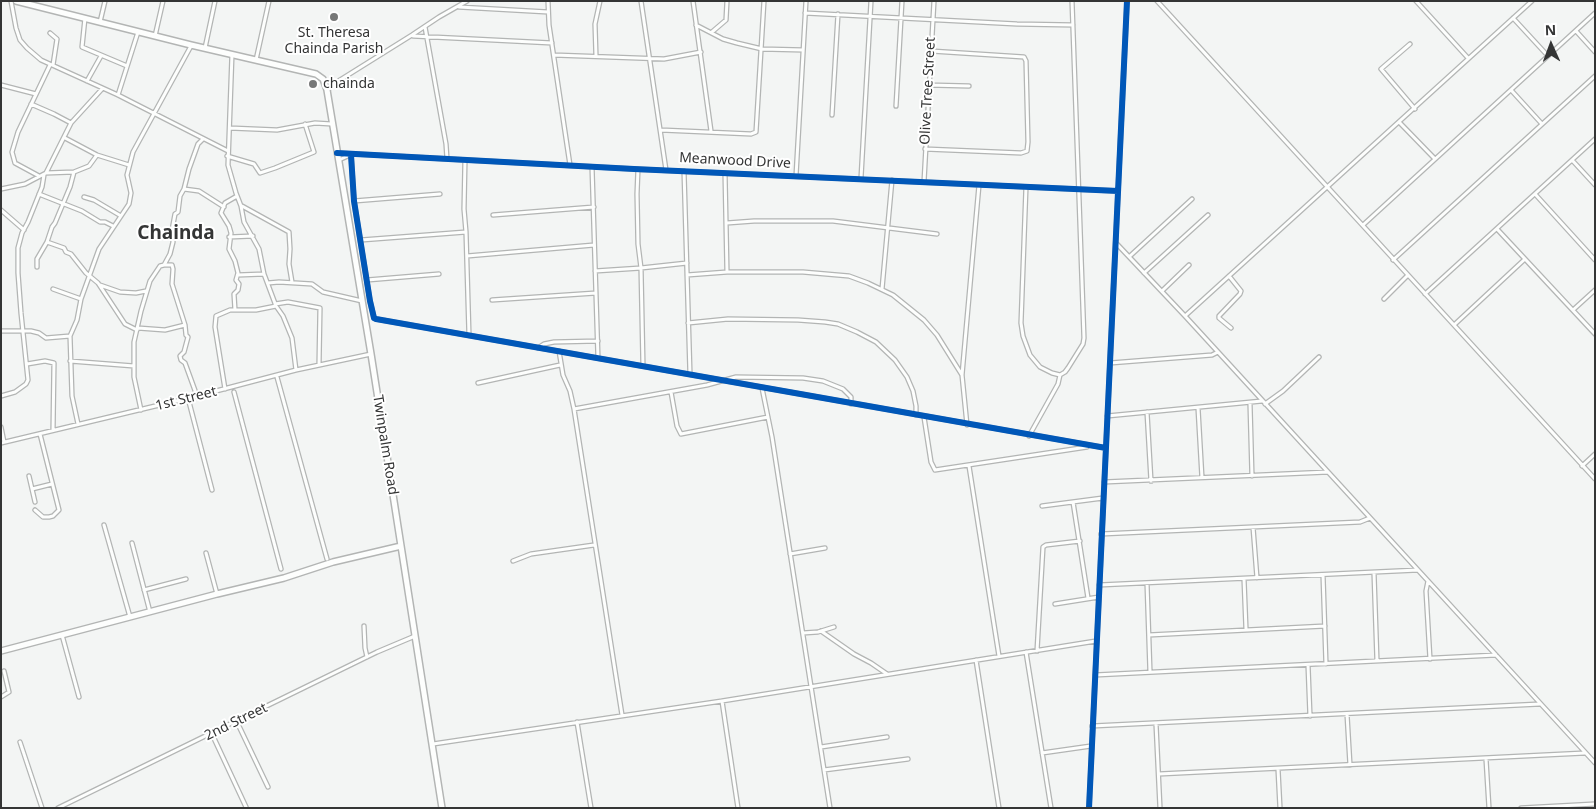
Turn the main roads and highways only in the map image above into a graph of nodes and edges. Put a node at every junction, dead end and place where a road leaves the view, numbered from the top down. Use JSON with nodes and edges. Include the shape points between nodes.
{"nodes":[{"id":1,"x":16,"y":1,"type":"edge"},
{"id":2,"x":401,"y":546,"type":"junction"},
{"id":3,"x":1,"y":651,"type":"edge"},
{"id":4,"x":442,"y":808,"type":"edge"}],
"edges":[{"from":1,"to":2,"type":"main road","name":"Twinpalm Road","via":[[323,78]]},
{"from":2,"to":3,"type":"main road"},
{"from":2,"to":4,"type":"main road","name":"Twinpalm Road"}]}
